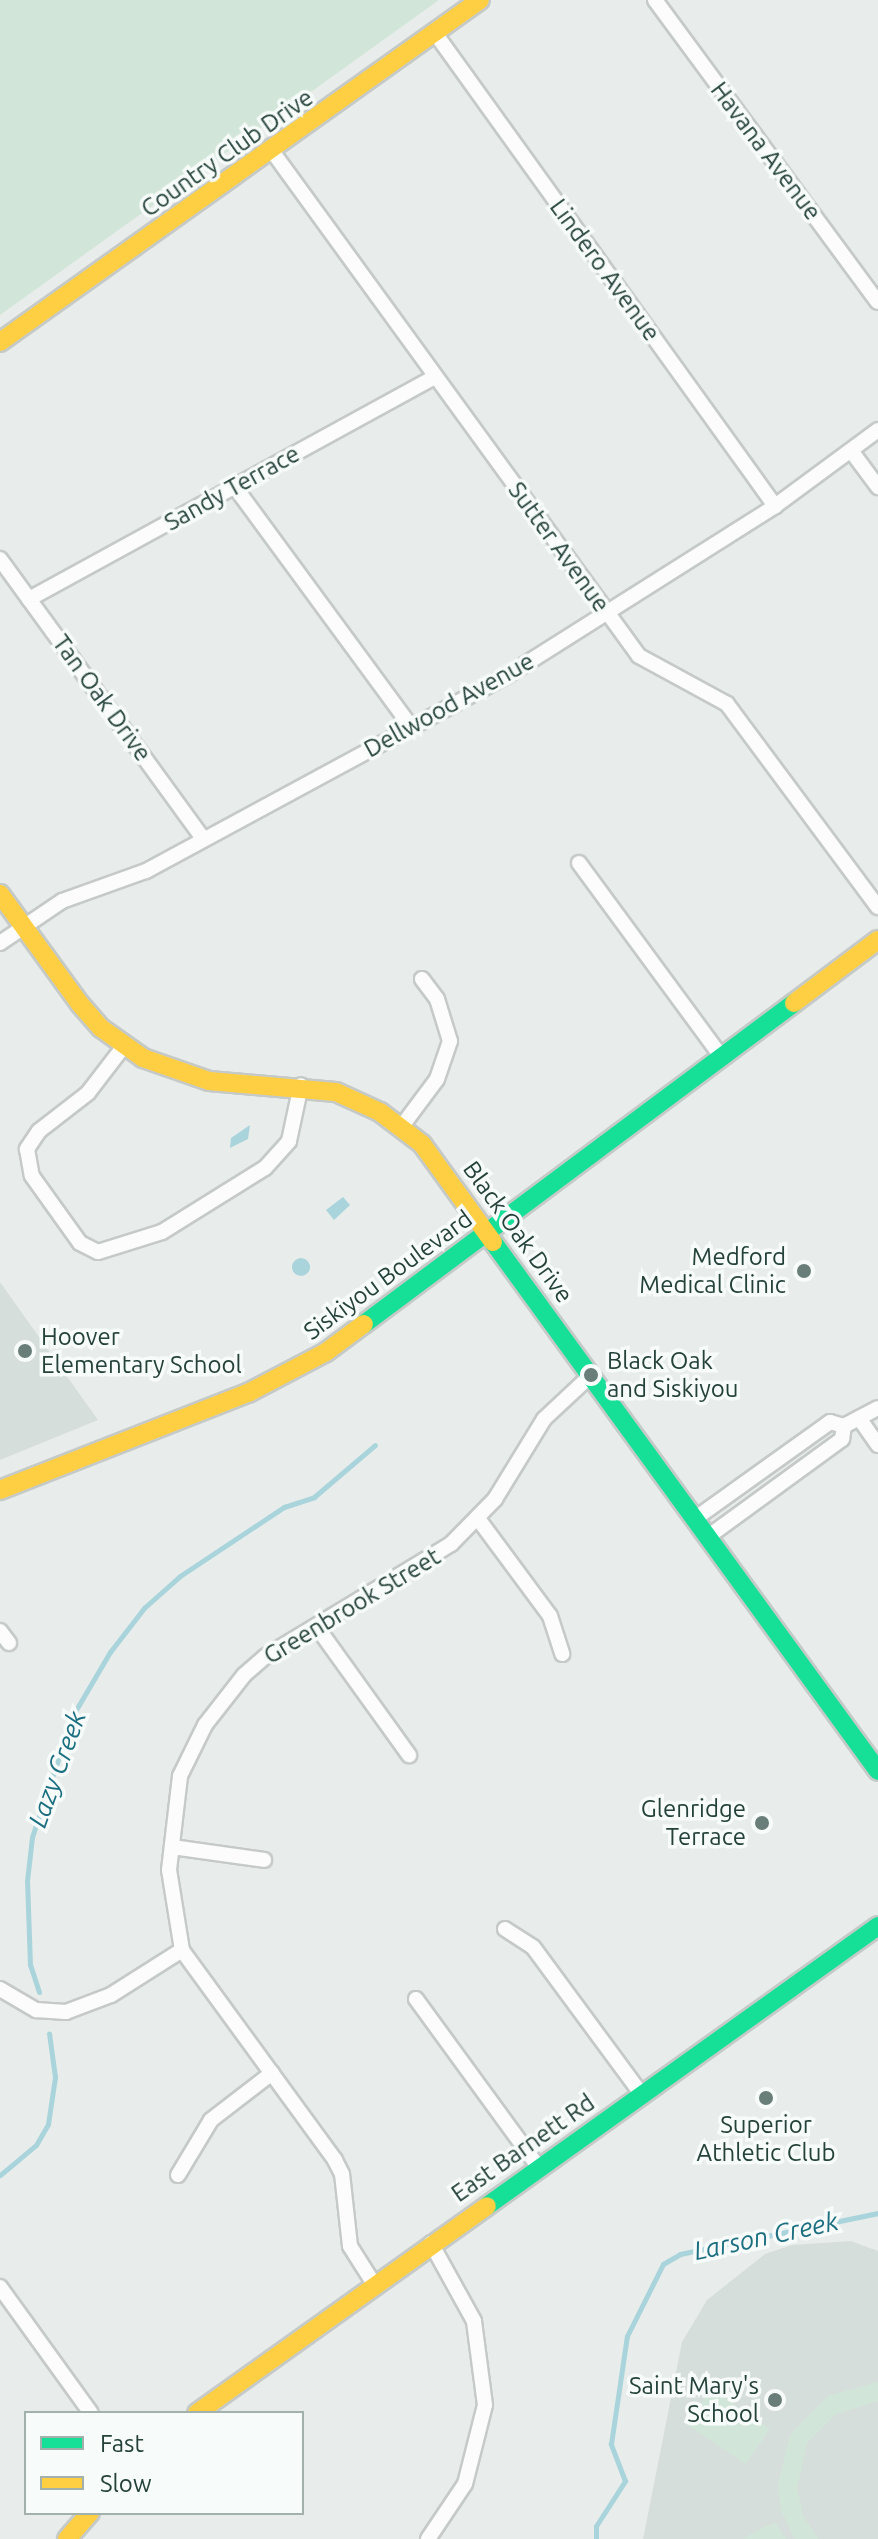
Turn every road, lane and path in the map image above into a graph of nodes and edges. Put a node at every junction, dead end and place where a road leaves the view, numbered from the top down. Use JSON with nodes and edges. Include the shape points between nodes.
{"nodes":[{"id":1,"x":480,"y":0,"type":"edge"},
{"id":2,"x":655,"y":0,"type":"edge"},
{"id":3,"x":435,"y":33,"type":"junction"},
{"id":4,"x":272,"y":151,"type":"junction"},
{"id":5,"x":878,"y":302,"type":"edge"},
{"id":6,"x":0,"y":342,"type":"edge"},
{"id":7,"x":435,"y":377,"type":"junction"},
{"id":8,"x":878,"y":430,"type":"edge"},
{"id":9,"x":852,"y":452,"type":"junction"},
{"id":10,"x":235,"y":487,"type":"junction"},
{"id":11,"x":878,"y":487,"type":"edge"},
{"id":12,"x":775,"y":506,"type":"junction"},
{"id":13,"x":0,"y":559,"type":"edge"},
{"id":14,"x":29,"y":599,"type":"junction"},
{"id":15,"x":607,"y":614,"type":"junction"},
{"id":16,"x":411,"y":727,"type":"junction"},
{"id":17,"x":203,"y":838,"type":"junction"},
{"id":18,"x":579,"y":863,"type":"dead end"},
{"id":19,"x":0,"y":894,"type":"edge"},
{"id":20,"x":878,"y":907,"type":"edge"},
{"id":21,"x":23,"y":926,"type":"junction"},
{"id":22,"x":878,"y":940,"type":"edge"},
{"id":23,"x":0,"y":943,"type":"edge"},
{"id":24,"x":422,"y":979,"type":"dead end"},
{"id":25,"x":124,"y":1046,"type":"junction"},
{"id":26,"x":720,"y":1055,"type":"junction"},
{"id":27,"x":301,"y":1085,"type":"junction"},
{"id":28,"x":402,"y":1126,"type":"junction"},
{"id":29,"x":489,"y":1233,"type":"junction"},
{"id":30,"x":591,"y":1375,"type":"junction"},
{"id":31,"x":878,"y":1408,"type":"edge"},
{"id":32,"x":859,"y":1418,"type":"junction"},
{"id":33,"x":844,"y":1426,"type":"junction"},
{"id":34,"x":878,"y":1445,"type":"edge"},
{"id":35,"x":0,"y":1490,"type":"edge"},
{"id":36,"x":696,"y":1518,"type":"junction"},
{"id":37,"x":479,"y":1520,"type":"junction"},
{"id":38,"x":709,"y":1536,"type":"junction"},
{"id":39,"x":317,"y":1627,"type":"junction"},
{"id":40,"x":562,"y":1654,"type":"dead end"},
{"id":41,"x":409,"y":1755,"type":"dead end"},
{"id":42,"x":878,"y":1771,"type":"edge"},
{"id":43,"x":172,"y":1847,"type":"junction"},
{"id":44,"x":264,"y":1860,"type":"dead end"},
{"id":45,"x":878,"y":1926,"type":"edge"},
{"id":46,"x":505,"y":1929,"type":"dead end"},
{"id":47,"x":182,"y":1950,"type":"junction"},
{"id":48,"x":0,"y":1989,"type":"edge"},
{"id":49,"x":416,"y":1999,"type":"dead end"},
{"id":50,"x":272,"y":2073,"type":"junction"},
{"id":51,"x":642,"y":2095,"type":"junction"},
{"id":52,"x":538,"y":2166,"type":"junction"},
{"id":53,"x":178,"y":2175,"type":"dead end"},
{"id":54,"x":431,"y":2243,"type":"junction"},
{"id":55,"x":374,"y":2284,"type":"junction"},
{"id":56,"x":0,"y":2287,"type":"edge"},
{"id":57,"x":90,"y":2411,"type":"edge"},
{"id":58,"x":200,"y":2411,"type":"edge"},
{"id":59,"x":89,"y":2515,"type":"edge"},
{"id":60,"x":74,"y":2537,"type":"edge"},
{"id":61,"x":428,"y":2539,"type":"edge"}],
"edges":[{"from":1,"to":3,"type":"street","name":"Country Club Drive"},
{"from":2,"to":5,"type":"street","name":"Havana Avenue"},
{"from":3,"to":4,"type":"street","name":"Country Club Drive"},
{"from":3,"to":12,"type":"street","name":"Lindero Avenue"},
{"from":4,"to":6,"type":"street","name":"Country Club Drive"},
{"from":4,"to":7,"type":"street","name":"Sutter Avenue"},
{"from":7,"to":10,"type":"street","name":"Sandy Terrace"},
{"from":7,"to":15,"type":"street","name":"Sutter Avenue"},
{"from":8,"to":9,"type":"street","name":"Dellwood Avenue"},
{"from":9,"to":11,"type":"street"},
{"from":9,"to":12,"type":"street","name":"Dellwood Avenue"},
{"from":10,"to":14,"type":"street","name":"Sandy Terrace"},
{"from":10,"to":16,"type":"street"},
{"from":12,"to":15,"type":"street","name":"Dellwood Avenue"},
{"from":13,"to":14,"type":"street","name":"Tan Oak Drive"},
{"from":14,"to":17,"type":"street","name":"Tan Oak Drive"},
{"from":15,"to":16,"type":"street","name":"Dellwood Avenue"},
{"from":15,"to":20,"type":"street","name":"Sutter Avenue","via":[[652,667],[727,704]]},
{"from":16,"to":17,"type":"street","name":"Dellwood Avenue"},
{"from":17,"to":21,"type":"street","name":"Dellwood Avenue","via":[[146,871],[62,901]]},
{"from":18,"to":26,"type":"street"},
{"from":19,"to":21,"type":"street","name":"Black Oak Drive"},
{"from":21,"to":23,"type":"street","name":"Dellwood Avenue"},
{"from":21,"to":25,"type":"street","name":"Black Oak Drive","via":[[80,1004]]},
{"from":22,"to":26,"type":"street","name":"Siskiyou Boulevard"},
{"from":24,"to":28,"type":"street","via":[[437,999],[450,1041],[437,1079]]},
{"from":25,"to":27,"type":"street","name":"Black Oak Drive","via":[[198,1079]]},
{"from":25,"to":27,"type":"street","via":[[88,1093],[39,1131],[27,1149],[32,1176],[80,1243],[98,1252],[162,1232],[265,1168],[289,1141]]},
{"from":26,"to":29,"type":"street","name":"Siskiyou Boulevard"},
{"from":27,"to":28,"type":"street","name":"Black Oak Drive","via":[[361,1101]]},
{"from":28,"to":29,"type":"street","name":"Black Oak Drive","via":[[439,1163]]},
{"from":29,"to":30,"type":"street","name":"Black Oak Drive"},
{"from":29,"to":35,"type":"street","name":"Siskiyou Boulevard","via":[[284,1377]]},
{"from":30,"to":36,"type":"street","name":"Black Oak Drive"},
{"from":30,"to":37,"type":"street","name":"Greenbrook Street","via":[[544,1419]]},
{"from":31,"to":32,"type":"street"},
{"from":32,"to":33,"type":"street"},
{"from":32,"to":34,"type":"street"},
{"from":33,"to":36,"type":"street","via":[[830,1422]]},
{"from":33,"to":38,"type":"street","via":[[842,1439]]},
{"from":36,"to":38,"type":"street","name":"Black Oak Drive"},
{"from":37,"to":39,"type":"street","name":"Greenbrook Street","via":[[431,1561]]},
{"from":37,"to":40,"type":"street","via":[[550,1616]]},
{"from":38,"to":42,"type":"street","name":"Black Oak Drive"},
{"from":39,"to":41,"type":"street"},
{"from":39,"to":43,"type":"street","name":"Greenbrook Street","via":[[266,1656],[205,1725],[180,1776]]},
{"from":43,"to":44,"type":"street"},
{"from":43,"to":47,"type":"street","name":"Greenbrook Street","via":[[172,1909]]},
{"from":45,"to":51,"type":"street","name":"East Barnett Rd"},
{"from":46,"to":51,"type":"street","via":[[533,1947]]},
{"from":47,"to":48,"type":"street","via":[[111,1995],[55,2013],[36,2010]]},
{"from":47,"to":50,"type":"street","name":"Greenbrook Street"},
{"from":49,"to":52,"type":"street"},
{"from":50,"to":53,"type":"street","via":[[211,2120]]},
{"from":50,"to":55,"type":"street","name":"Greenbrook Street","via":[[342,2174],[350,2246]]},
{"from":51,"to":52,"type":"street","name":"East Barnett Rd"},
{"from":52,"to":54,"type":"street","name":"East Barnett Rd"},
{"from":54,"to":55,"type":"street","name":"East Barnett Rd"},
{"from":54,"to":61,"type":"street","via":[[474,2321],[485,2405],[465,2484]]},
{"from":55,"to":58,"type":"street","name":"East Barnett Rd"},
{"from":56,"to":57,"type":"street"},
{"from":59,"to":60,"type":"street"}]}
